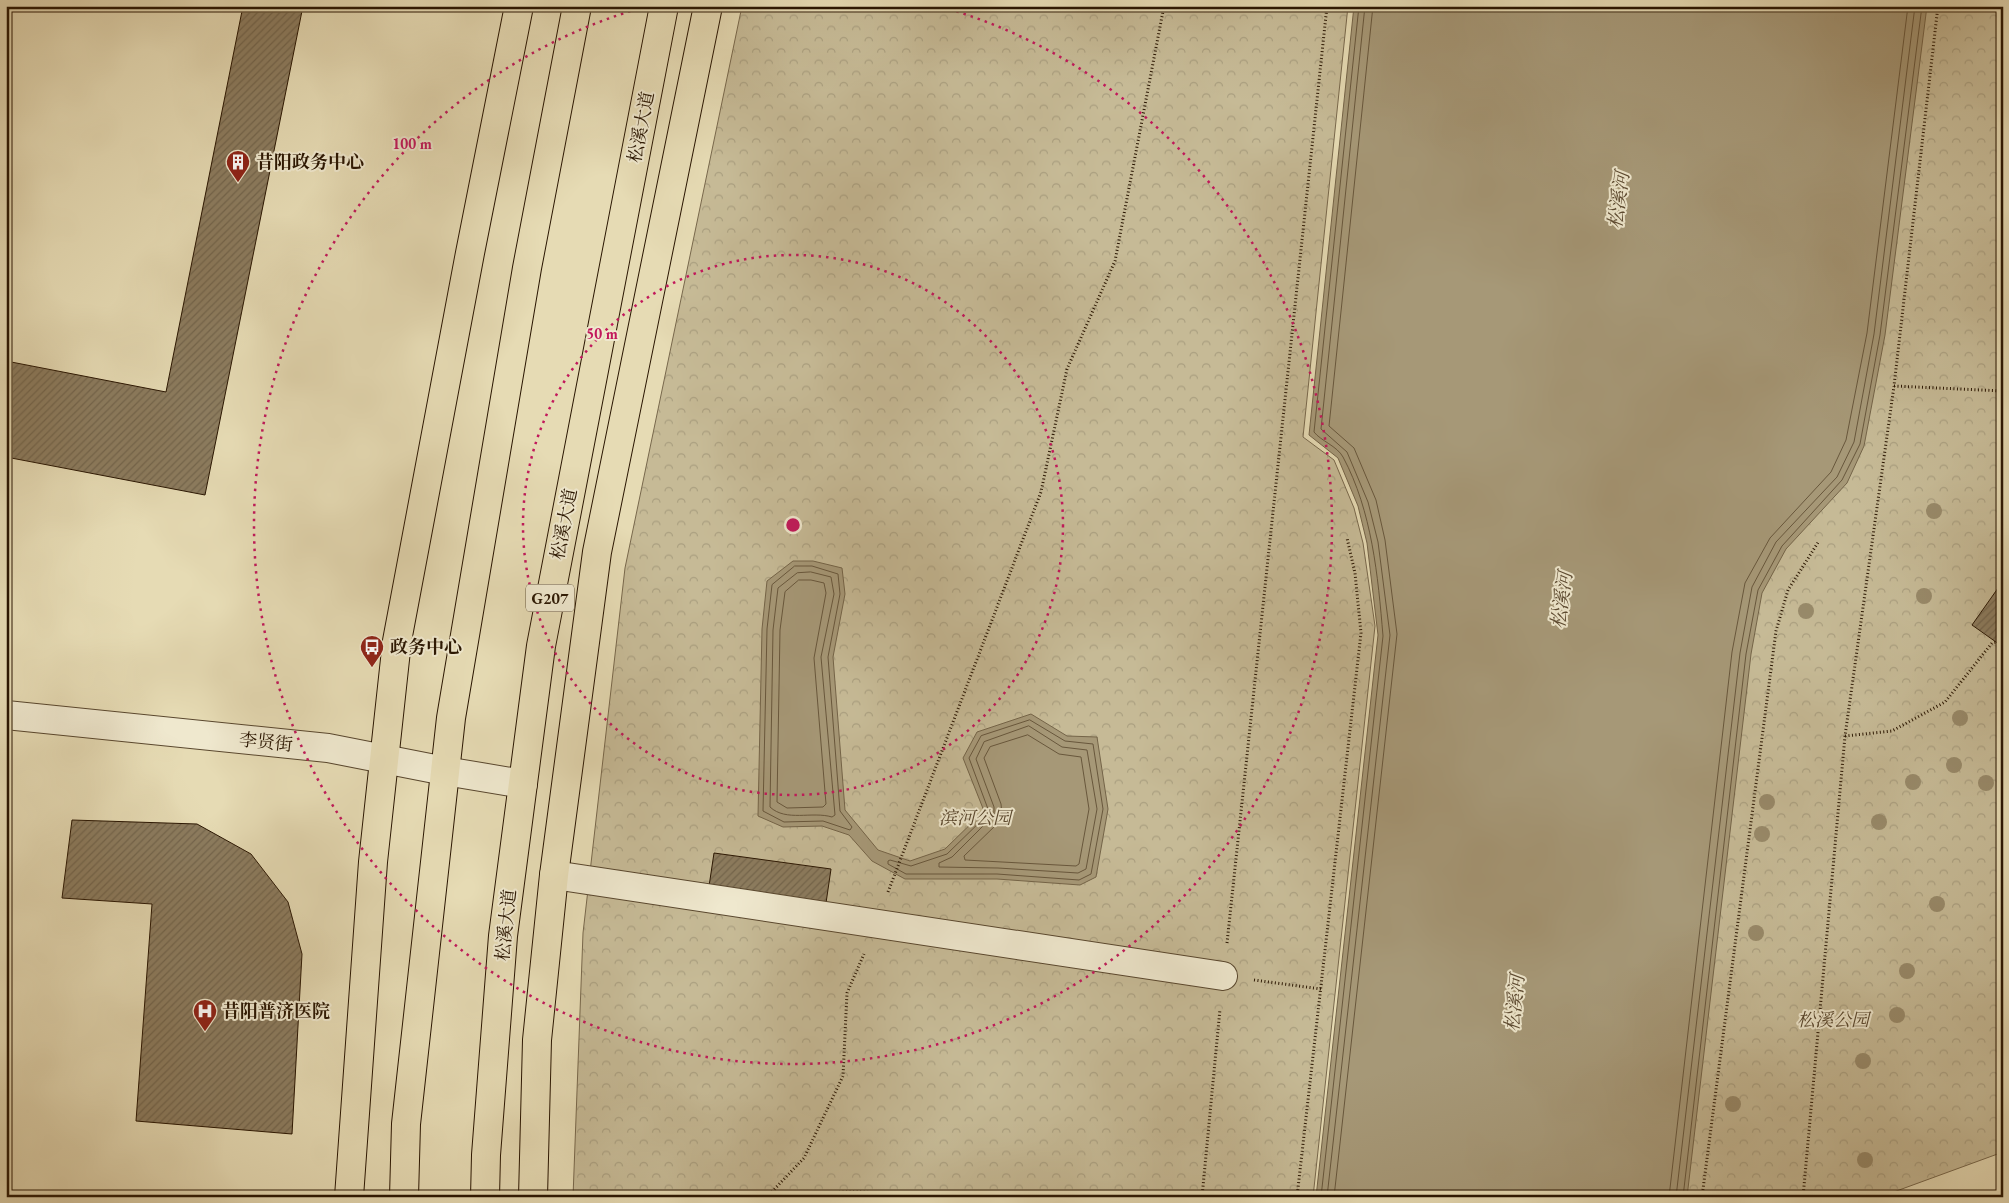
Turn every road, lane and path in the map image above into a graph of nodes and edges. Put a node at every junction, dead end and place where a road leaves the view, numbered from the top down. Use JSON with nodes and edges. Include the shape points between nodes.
{"nodes":[{"id":1,"x":518,"y":6,"type":"edge"},
{"id":2,"x":577,"y":6,"type":"edge"},
{"id":3,"x":664,"y":6,"type":"edge"},
{"id":4,"x":708,"y":6,"type":"edge"},
{"id":5,"x":1164,"y":6,"type":"edge"},
{"id":6,"x":1327,"y":6,"type":"edge"},
{"id":7,"x":1938,"y":6,"type":"edge"},
{"id":8,"x":1894,"y":386,"type":"junction"},
{"id":9,"x":2003,"y":391,"type":"edge"},
{"id":10,"x":1347,"y":538,"type":"dead end"},
{"id":11,"x":1819,"y":542,"type":"dead end"},
{"id":12,"x":2003,"y":641,"type":"edge"},
{"id":13,"x":6,"y":715,"type":"edge"},
{"id":14,"x":1845,"y":736,"type":"junction"},
{"id":15,"x":384,"y":759,"type":"junction"},
{"id":16,"x":446,"y":771,"type":"junction"},
{"id":17,"x":523,"y":784,"type":"junction"},
{"id":18,"x":554,"y":875,"type":"junction"},
{"id":19,"x":876,"y":923,"type":"junction"},
{"id":20,"x":1223,"y":976,"type":"junction"},
{"id":21,"x":1321,"y":989,"type":"junction"},
{"id":22,"x":349,"y":1197,"type":"edge"},
{"id":23,"x":404,"y":1197,"type":"edge"},
{"id":24,"x":485,"y":1197,"type":"edge"},
{"id":25,"x":533,"y":1197,"type":"edge"},
{"id":26,"x":767,"y":1197,"type":"edge"},
{"id":27,"x":808,"y":1197,"type":"edge"},
{"id":28,"x":894,"y":1197,"type":"edge"},
{"id":29,"x":1202,"y":1197,"type":"edge"},
{"id":30,"x":1297,"y":1197,"type":"edge"},
{"id":31,"x":1702,"y":1197,"type":"edge"},
{"id":32,"x":1804,"y":1197,"type":"edge"}],
"edges":[{"from":1,"to":15,"type":"main road","via":[[397,641]]},
{"from":2,"to":16,"type":"main road","via":[[527,268],[451,718]]},
{"from":3,"to":17,"type":"main road","name":"松溪大道","number":"G207","via":[[541,646]]},
{"from":4,"to":18,"type":"main road","via":[[597,552]]},
{"from":5,"to":19,"type":"path","via":[[1115,261],[1067,369],[1041,492]]},
{"from":6,"to":20,"type":"path"},
{"from":7,"to":8,"type":"path"},
{"from":8,"to":9,"type":"path"},
{"from":8,"to":14,"type":"path"},
{"from":10,"to":21,"type":"path","via":[[1355,573],[1361,633]]},
{"from":11,"to":31,"type":"path","via":[[1788,590],[1776,631]]},
{"from":12,"to":14,"type":"path","via":[[1992,643],[1945,702],[1892,731]]},
{"from":13,"to":15,"type":"street","name":"李贤街","via":[[328,748]]},
{"from":14,"to":32,"type":"path"},
{"from":15,"to":16,"type":"street","name":"李贤街"},
{"from":15,"to":22,"type":"main road","via":[[372,872]]},
{"from":16,"to":17,"type":"street","name":"李贤街"},
{"from":16,"to":23,"type":"main road","via":[[406,1124]]},
{"from":17,"to":24,"type":"main road","name":"松溪大道","number":"G207","via":[[503,936]]},
{"from":18,"to":19,"type":"street"},
{"from":18,"to":25,"type":"main road","via":[[537,1040]]},
{"from":19,"to":20,"type":"street"},
{"from":19,"to":26,"type":"path","via":[[847,993],[843,1076],[804,1158]]},
{"from":20,"to":21,"type":"path"},
{"from":20,"to":29,"type":"path"},
{"from":21,"to":30,"type":"path"},
{"from":27,"to":28,"type":"path","via":[[832,1192],[862,1192]]}]}
